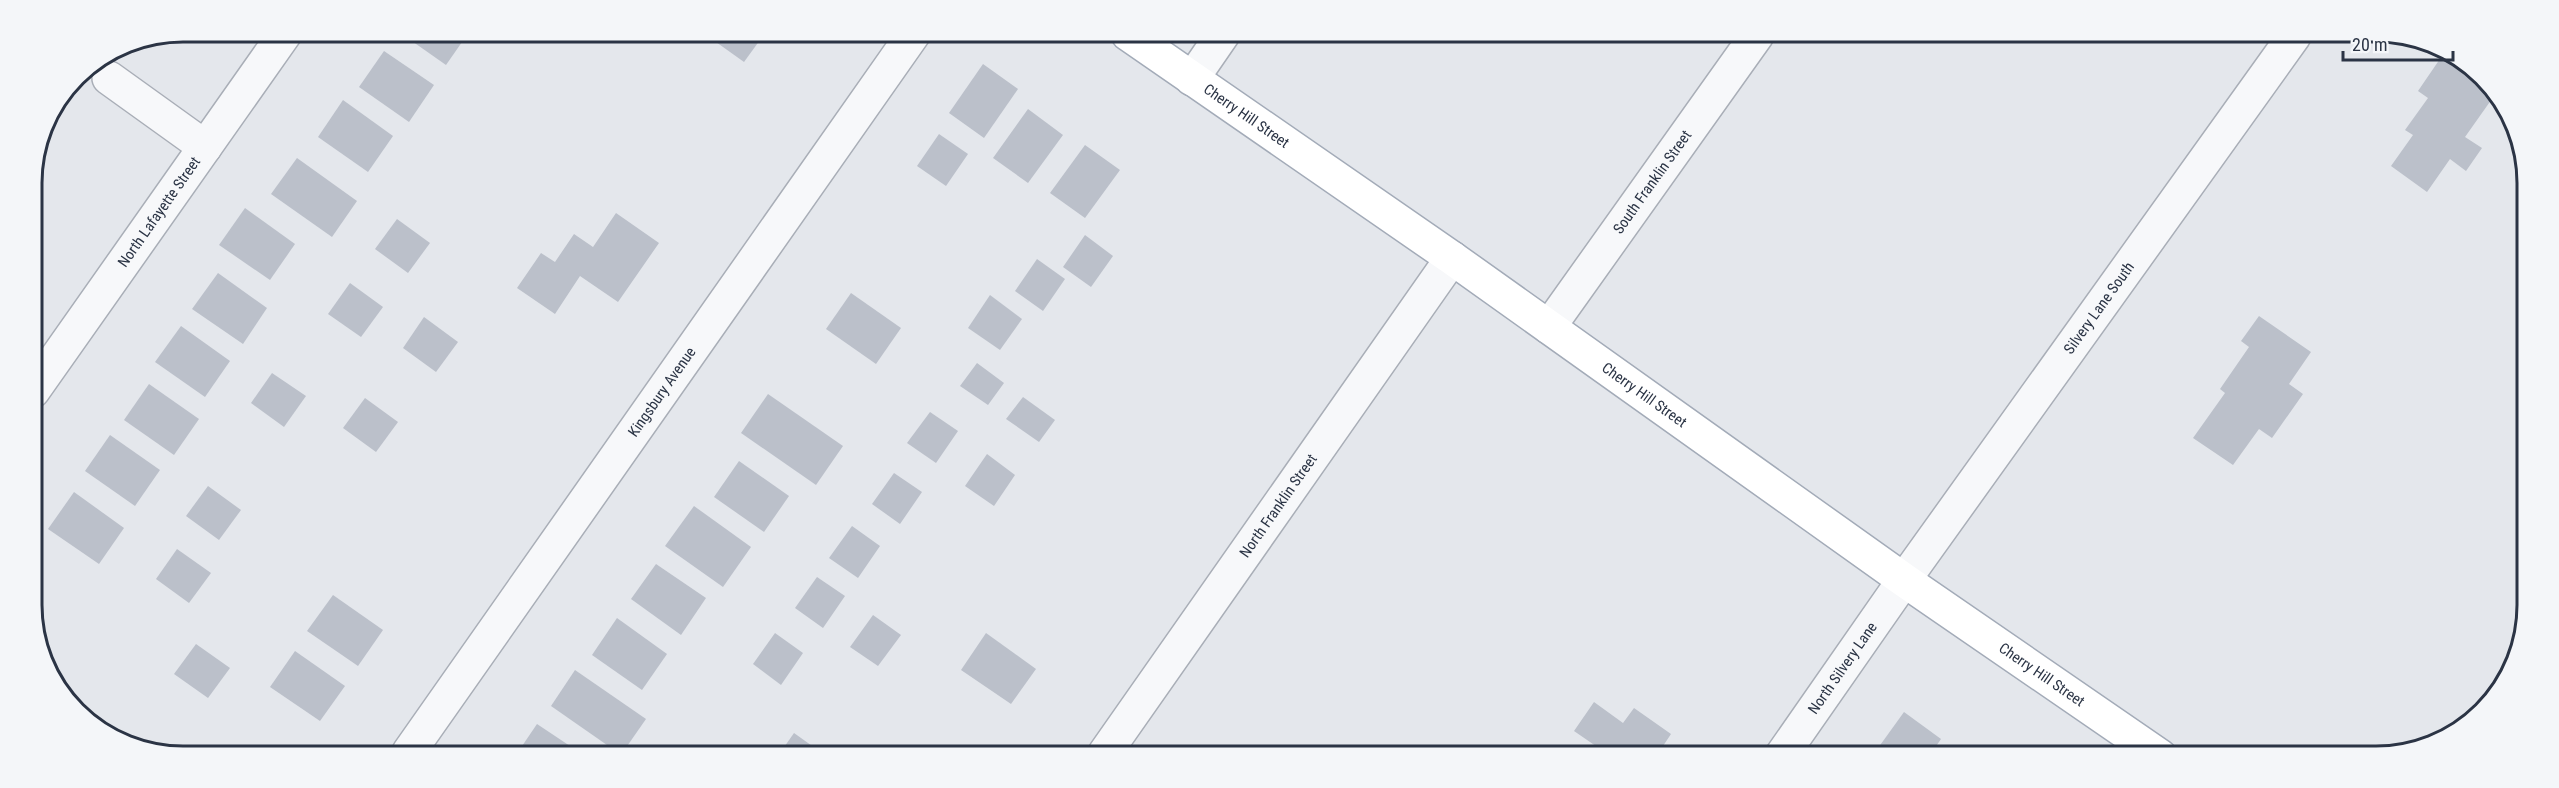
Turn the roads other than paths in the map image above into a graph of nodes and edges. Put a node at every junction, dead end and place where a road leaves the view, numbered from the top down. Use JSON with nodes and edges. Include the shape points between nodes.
{"nodes":[{"id":1,"x":279,"y":42,"type":"edge"},
{"id":2,"x":908,"y":42,"type":"edge"},
{"id":3,"x":1139,"y":42,"type":"edge"},
{"id":4,"x":1218,"y":42,"type":"edge"},
{"id":5,"x":1752,"y":42,"type":"edge"},
{"id":6,"x":2290,"y":42,"type":"edge"},
{"id":7,"x":109,"y":78,"type":"dead end"},
{"id":8,"x":1192,"y":80,"type":"junction"},
{"id":9,"x":205,"y":147,"type":"junction"},
{"id":10,"x":1452,"y":258,"type":"junction"},
{"id":11,"x":1549,"y":327,"type":"junction"},
{"id":12,"x":42,"y":378,"type":"edge"},
{"id":13,"x":1904,"y":580,"type":"junction"},
{"id":14,"x":413,"y":746,"type":"edge"},
{"id":15,"x":1110,"y":746,"type":"edge"},
{"id":16,"x":1788,"y":746,"type":"edge"},
{"id":17,"x":2145,"y":746,"type":"edge"}],
"edges":[{"from":1,"to":9,"type":"street","name":"North Lafayette Street"},
{"from":2,"to":14,"type":"street","name":"Kingsbury Avenue"},
{"from":3,"to":8,"type":"main road","name":"Cherry Hill Street"},
{"from":4,"to":8,"type":"street"},
{"from":5,"to":11,"type":"street","name":"South Franklin Street"},
{"from":6,"to":13,"type":"street","name":"Silvery Lane South"},
{"from":7,"to":9,"type":"street"},
{"from":8,"to":10,"type":"main road","name":"Cherry Hill Street"},
{"from":9,"to":12,"type":"street","name":"North Lafayette Street"},
{"from":10,"to":11,"type":"main road","name":"Cherry Hill Street"},
{"from":10,"to":15,"type":"street","name":"North Franklin Street"},
{"from":11,"to":13,"type":"main road","name":"Cherry Hill Street"},
{"from":13,"to":16,"type":"street","name":"North Silvery Lane"},
{"from":13,"to":17,"type":"main road","name":"Cherry Hill Street"}]}
